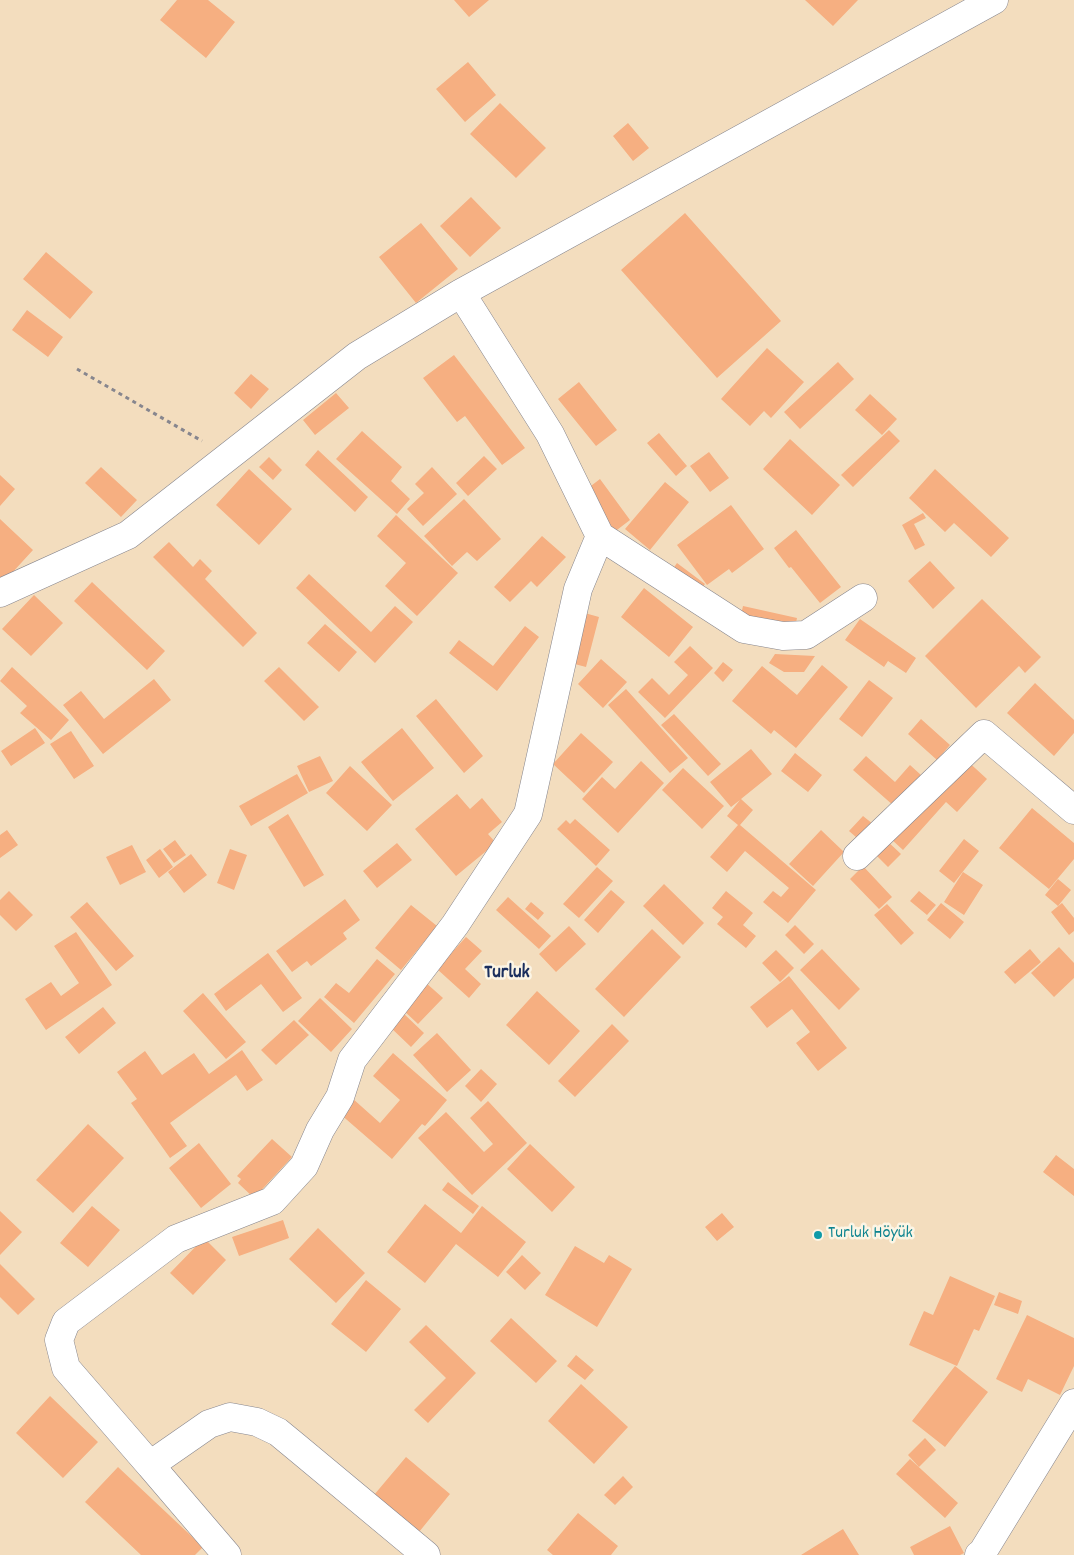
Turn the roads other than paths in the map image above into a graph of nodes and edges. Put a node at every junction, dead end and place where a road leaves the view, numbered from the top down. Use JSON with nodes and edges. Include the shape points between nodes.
{"nodes":[{"id":1,"x":994,"y":0,"type":"edge"},
{"id":2,"x":461,"y":293,"type":"junction"},
{"id":3,"x":600,"y":536,"type":"junction"},
{"id":4,"x":0,"y":593,"type":"edge"},
{"id":5,"x":863,"y":598,"type":"dead end"},
{"id":6,"x":1074,"y":810,"type":"edge"},
{"id":7,"x":857,"y":856,"type":"dead end"},
{"id":8,"x":1074,"y":1403,"type":"edge"},
{"id":9,"x":150,"y":1465,"type":"junction"},
{"id":10,"x":219,"y":1552,"type":"edge"},
{"id":11,"x":982,"y":1554,"type":"edge"},
{"id":12,"x":426,"y":1555,"type":"edge"}],
"edges":[{"from":1,"to":2,"type":"street"},
{"from":2,"to":3,"type":"street","via":[[550,434]]},
{"from":2,"to":4,"type":"street","via":[[357,356],[128,535]]},
{"from":3,"to":5,"type":"street","via":[[744,629],[783,636],[806,635]]},
{"from":3,"to":9,"type":"street","via":[[578,589],[528,814],[455,925],[352,1060],[340,1097],[304,1166],[272,1201],[176,1238],[66,1322],[60,1340],[66,1368]]},
{"from":6,"to":7,"type":"street","via":[[984,734]]},
{"from":8,"to":11,"type":"street"},
{"from":9,"to":10,"type":"street"},
{"from":9,"to":12,"type":"street","via":[[209,1424],[230,1417],[257,1422],[278,1432]]}]}
